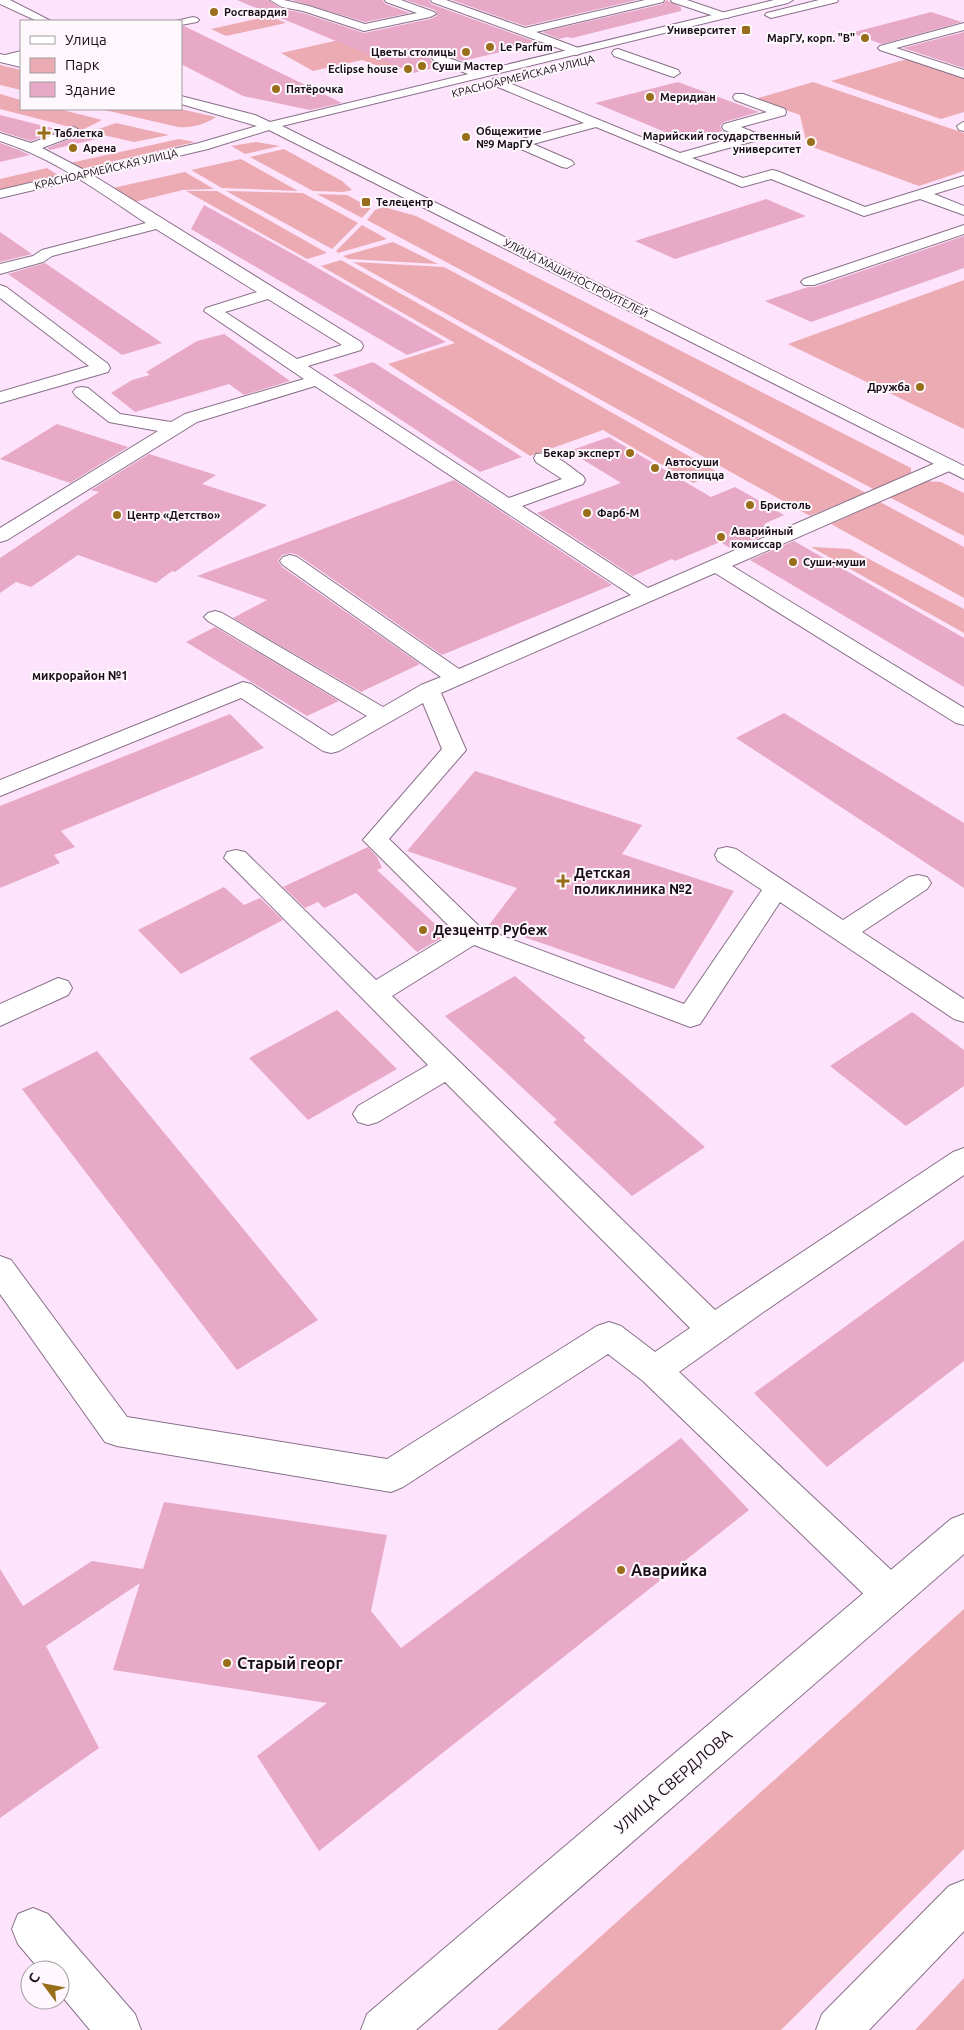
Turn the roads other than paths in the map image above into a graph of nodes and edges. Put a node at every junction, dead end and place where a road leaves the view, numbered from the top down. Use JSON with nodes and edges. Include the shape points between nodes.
{"nodes":[{"id":1,"x":1,"y":0,"type":"edge"},
{"id":2,"x":275,"y":0,"type":"edge"},
{"id":3,"x":390,"y":0,"type":"edge"},
{"id":4,"x":436,"y":0,"type":"edge"},
{"id":5,"x":659,"y":0,"type":"edge"},
{"id":6,"x":676,"y":0,"type":"edge"},
{"id":7,"x":788,"y":0,"type":"edge"},
{"id":8,"x":833,"y":0,"type":"edge"},
{"id":9,"x":20,"y":10,"type":"junction"},
{"id":10,"x":0,"y":14,"type":"edge"},
{"id":11,"x":724,"y":16,"type":"junction"},
{"id":12,"x":43,"y":20,"type":"edge"},
{"id":13,"x":193,"y":20,"type":"dead end"},
{"id":14,"x":182,"y":22,"type":"edge"},
{"id":15,"x":504,"y":25,"type":"junction"},
{"id":16,"x":471,"y":26,"type":"dead end"},
{"id":17,"x":964,"y":26,"type":"edge"},
{"id":18,"x":523,"y":32,"type":"junction"},
{"id":19,"x":577,"y":52,"type":"junction"},
{"id":20,"x":618,"y":53,"type":"junction"},
{"id":21,"x":20,"y":56,"type":"edge"},
{"id":22,"x":3,"y":58,"type":"edge"},
{"id":23,"x":438,"y":58,"type":"dead end"},
{"id":24,"x":20,"y":63,"type":"edge"},
{"id":25,"x":674,"y":73,"type":"dead end"},
{"id":26,"x":964,"y":74,"type":"edge"},
{"id":27,"x":479,"y":81,"type":"junction"},
{"id":28,"x":497,"y":82,"type":"junction"},
{"id":29,"x":739,"y":97,"type":"dead end"},
{"id":30,"x":182,"y":100,"type":"edge"},
{"id":31,"x":597,"y":124,"type":"junction"},
{"id":32,"x":270,"y":125,"type":"junction"},
{"id":33,"x":304,"y":130,"type":"dead end"},
{"id":34,"x":74,"y":131,"type":"dead end"},
{"id":35,"x":287,"y":133,"type":"junction"},
{"id":36,"x":4,"y":140,"type":"edge"},
{"id":37,"x":212,"y":143,"type":"junction"},
{"id":38,"x":30,"y":148,"type":"junction"},
{"id":39,"x":680,"y":157,"type":"junction"},
{"id":40,"x":567,"y":164,"type":"dead end"},
{"id":41,"x":80,"y":175,"type":"junction"},
{"id":42,"x":964,"y":180,"type":"edge"},
{"id":43,"x":0,"y":194,"type":"edge"},
{"id":44,"x":920,"y":194,"type":"junction"},
{"id":45,"x":964,"y":211,"type":"edge"},
{"id":46,"x":158,"y":224,"type":"junction"},
{"id":47,"x":964,"y":229,"type":"edge"},
{"id":48,"x":0,"y":269,"type":"edge"},
{"id":49,"x":809,"y":282,"type":"dead end"},
{"id":50,"x":0,"y":290,"type":"edge"},
{"id":51,"x":270,"y":293,"type":"junction"},
{"id":52,"x":295,"y":366,"type":"junction"},
{"id":53,"x":318,"y":380,"type":"junction"},
{"id":54,"x":82,"y":392,"type":"dead end"},
{"id":55,"x":0,"y":398,"type":"edge"},
{"id":56,"x":173,"y":428,"type":"junction"},
{"id":57,"x":543,"y":458,"type":"dead end"},
{"id":58,"x":956,"y":469,"type":"edge"},
{"id":59,"x":507,"y":505,"type":"junction"},
{"id":60,"x":0,"y":536,"type":"edge"},
{"id":61,"x":290,"y":561,"type":"dead end"},
{"id":62,"x":716,"y":565,"type":"junction"},
{"id":63,"x":645,"y":595,"type":"junction"},
{"id":64,"x":215,"y":617,"type":"dead end"},
{"id":65,"x":456,"y":678,"type":"junction"},
{"id":66,"x":429,"y":690,"type":"junction"},
{"id":67,"x":383,"y":716,"type":"junction"},
{"id":68,"x":964,"y":718,"type":"edge"},
{"id":69,"x":0,"y":789,"type":"edge"},
{"id":70,"x":727,"y":856,"type":"dead end"},
{"id":71,"x":236,"y":858,"type":"dead end"},
{"id":72,"x":918,"y":883,"type":"dead end"},
{"id":73,"x":776,"y":888,"type":"junction"},
{"id":74,"x":843,"y":932,"type":"junction"},
{"id":75,"x":472,"y":934,"type":"junction"},
{"id":76,"x":58,"y":988,"type":"dead end"},
{"id":77,"x":374,"y":994,"type":"junction"},
{"id":78,"x":964,"y":1012,"type":"edge"},
{"id":79,"x":0,"y":1016,"type":"edge"},
{"id":80,"x":448,"y":1067,"type":"junction"},
{"id":81,"x":368,"y":1114,"type":"dead end"},
{"id":82,"x":964,"y":1160,"type":"edge"},
{"id":83,"x":0,"y":1269,"type":"edge"},
{"id":84,"x":714,"y":1329,"type":"junction"},
{"id":85,"x":655,"y":1371,"type":"junction"},
{"id":86,"x":964,"y":1531,"type":"edge"},
{"id":87,"x":890,"y":1594,"type":"junction"},
{"id":88,"x":964,"y":1901,"type":"edge"},
{"id":89,"x":33,"y":1929,"type":"dead end"},
{"id":90,"x":119,"y":2030,"type":"edge"},
{"id":91,"x":383,"y":2030,"type":"edge"},
{"id":92,"x":838,"y":2030,"type":"edge"}],
"edges":[{"from":1,"to":9,"type":"main road"},
{"from":2,"to":3,"type":"main road","via":[[364,28],[434,16]]},
{"from":4,"to":15,"type":"main road"},
{"from":5,"to":18,"type":"main road"},
{"from":6,"to":11,"type":"main road"},
{"from":7,"to":11,"type":"main road","name":"КРАСНОАРМЕЙСКАЯ УЛИЦА"},
{"from":8,"to":20,"type":"main road","name":"КРАСНОАРМЕЙСКАЯ УЛИЦА"},
{"from":9,"to":10,"type":"main road"},
{"from":9,"to":12,"type":"main road"},
{"from":11,"to":19,"type":"main road","name":"КРАСНОАРМЕЙСКАЯ УЛИЦА"},
{"from":13,"to":14,"type":"main road"},
{"from":15,"to":16,"type":"main road"},
{"from":15,"to":18,"type":"main road"},
{"from":17,"to":26,"type":"main road","via":[[884,48]]},
{"from":18,"to":19,"type":"main road"},
{"from":19,"to":27,"type":"main road","name":"КРАСНОАРМЕЙСКАЯ УЛИЦА"},
{"from":20,"to":25,"type":"main road"},
{"from":20,"to":28,"type":"main road","name":"КРАСНОАРМЕЙСКАЯ УЛИЦА"},
{"from":21,"to":22,"type":"main road"},
{"from":22,"to":24,"type":"main road"},
{"from":23,"to":27,"type":"main road"},
{"from":27,"to":28,"type":"main road","name":"КРАСНОАРМЕЙСКАЯ УЛИЦА"},
{"from":27,"to":32,"type":"main road","name":"КРАСНОАРМЕЙСКАЯ УЛИЦА"},
{"from":28,"to":31,"type":"main road"},
{"from":29,"to":39,"type":"main road","via":[[780,112],[729,127],[753,136]]},
{"from":30,"to":32,"type":"main road","name":"УЛИЦА МАШИНОСТРОИТЕЛЕЙ"},
{"from":31,"to":39,"type":"main road"},
{"from":31,"to":40,"type":"main road","via":[[527,142],[526,146]]},
{"from":32,"to":35,"type":"main road","name":"УЛИЦА МАШИНОСТРОИТЕЛЕЙ"},
{"from":32,"to":37,"type":"main road","name":"КРАСНОАРМЕЙСКАЯ УЛИЦА"},
{"from":33,"to":35,"type":"main road","name":"КРАСНОАРМЕЙСКАЯ УЛИЦА"},
{"from":34,"to":38,"type":"main road"},
{"from":35,"to":37,"type":"main road","name":"КРАСНОАРМЕЙСКАЯ УЛИЦА"},
{"from":35,"to":58,"type":"main road","name":"УЛИЦА МАШИНОСТРОИТЕЛЕЙ"},
{"from":36,"to":38,"type":"main road"},
{"from":37,"to":41,"type":"main road","name":"КРАСНОАРМЕЙСКАЯ УЛИЦА"},
{"from":38,"to":41,"type":"main road"},
{"from":39,"to":44,"type":"main road","via":[[742,183],[772,174],[864,212]]},
{"from":41,"to":43,"type":"main road","name":"КРАСНОАРМЕЙСКАЯ УЛИЦА"},
{"from":41,"to":46,"type":"main road"},
{"from":42,"to":44,"type":"main road"},
{"from":44,"to":45,"type":"main road"},
{"from":46,"to":48,"type":"main road","via":[[47,253],[38,259]]},
{"from":46,"to":51,"type":"main road"},
{"from":47,"to":49,"type":"main road"},
{"from":50,"to":55,"type":"main road","via":[[102,368]]},
{"from":51,"to":52,"type":"main road","via":[[212,311]]},
{"from":51,"to":52,"type":"main road","via":[[355,346]]},
{"from":52,"to":53,"type":"main road"},
{"from":53,"to":56,"type":"main road","via":[[190,418]]},
{"from":53,"to":59,"type":"main road"},
{"from":54,"to":56,"type":"main road","via":[[114,418]]},
{"from":56,"to":60,"type":"main road"},
{"from":57,"to":59,"type":"main road","via":[[576,480]]},
{"from":58,"to":62,"type":"main road"},
{"from":59,"to":63,"type":"main road"},
{"from":61,"to":65,"type":"main road"},
{"from":62,"to":63,"type":"main road"},
{"from":62,"to":68,"type":"main road"},
{"from":63,"to":65,"type":"main road"},
{"from":64,"to":67,"type":"main road"},
{"from":65,"to":66,"type":"main road"},
{"from":66,"to":67,"type":"main road"},
{"from":66,"to":75,"type":"main road","via":[[454,750],[375,840]]},
{"from":67,"to":69,"type":"main road","via":[[331,746],[243,689]]},
{"from":70,"to":73,"type":"main road"},
{"from":71,"to":77,"type":"main road"},
{"from":72,"to":74,"type":"main road"},
{"from":73,"to":74,"type":"main road"},
{"from":73,"to":75,"type":"main road","via":[[690,1017]]},
{"from":74,"to":78,"type":"main road"},
{"from":75,"to":77,"type":"main road"},
{"from":76,"to":79,"type":"main road"},
{"from":77,"to":80,"type":"main road"},
{"from":80,"to":81,"type":"main road"},
{"from":80,"to":84,"type":"main road"},
{"from":82,"to":84,"type":"main road"},
{"from":83,"to":85,"type":"main road","via":[[117,1431],[391,1476],[609,1336]]},
{"from":84,"to":85,"type":"main road"},
{"from":85,"to":87,"type":"main road"},
{"from":86,"to":87,"type":"main road","name":"УЛИЦА СВЕРДЛОВА"},
{"from":87,"to":91,"type":"main road","name":"УЛИЦА СВЕРДЛОВА"},
{"from":88,"to":92,"type":"main road"},
{"from":89,"to":90,"type":"main road"}]}
